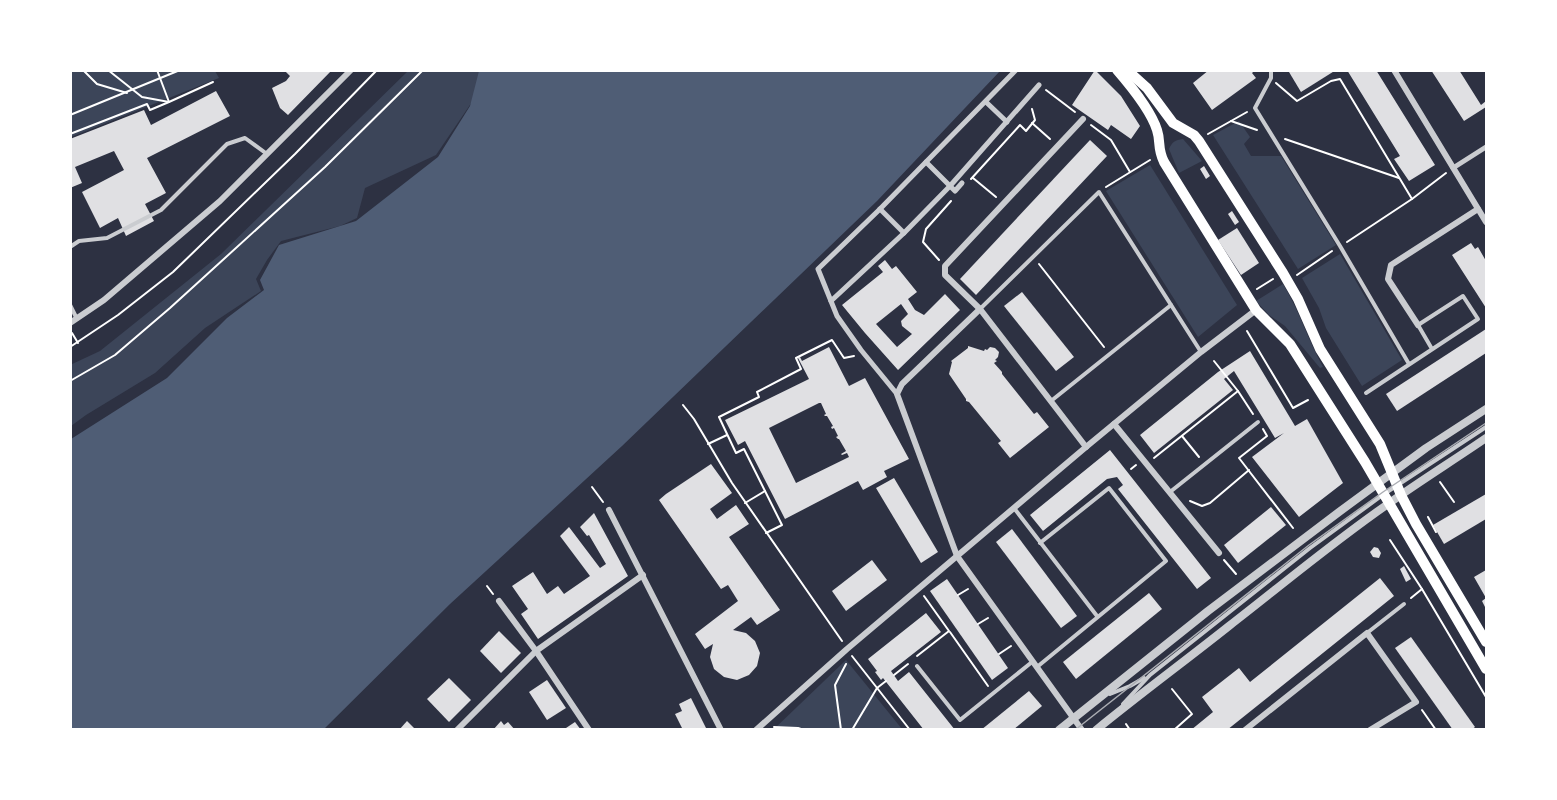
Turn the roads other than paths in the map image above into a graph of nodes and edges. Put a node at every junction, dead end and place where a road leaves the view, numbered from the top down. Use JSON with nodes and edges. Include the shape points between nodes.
{"nodes":[{"id":1,"x":351,"y":70,"type":"edge"},
{"id":2,"x":1016,"y":70,"type":"edge"},
{"id":3,"x":1117,"y":70,"type":"edge"},
{"id":4,"x":1127,"y":70,"type":"edge"},
{"id":5,"x":1270,"y":70,"type":"edge"},
{"id":6,"x":1394,"y":70,"type":"edge"},
{"id":7,"x":1039,"y":85,"type":"dead end"},
{"id":8,"x":986,"y":102,"type":"junction"},
{"id":9,"x":1083,"y":119,"type":"dead end"},
{"id":10,"x":1007,"y":122,"type":"junction"},
{"id":11,"x":1180,"y":128,"type":"junction"},
{"id":12,"x":1158,"y":140,"type":"junction"},
{"id":13,"x":1486,"y":147,"type":"edge"},
{"id":14,"x":268,"y":155,"type":"junction"},
{"id":15,"x":926,"y":162,"type":"junction"},
{"id":16,"x":1453,"y":168,"type":"junction"},
{"id":17,"x":963,"y":183,"type":"dead end"},
{"id":18,"x":950,"y":186,"type":"junction"},
{"id":19,"x":880,"y":209,"type":"junction"},
{"id":20,"x":1478,"y":209,"type":"junction"},
{"id":21,"x":1486,"y":222,"type":"edge"},
{"id":22,"x":904,"y":234,"type":"junction"},
{"id":23,"x":70,"y":247,"type":"edge"},
{"id":24,"x":831,"y":301,"type":"junction"},
{"id":25,"x":1171,"y":304,"type":"junction"},
{"id":26,"x":70,"y":305,"type":"edge"},
{"id":27,"x":980,"y":309,"type":"junction"},
{"id":28,"x":1256,"y":310,"type":"junction"},
{"id":29,"x":78,"y":319,"type":"junction"},
{"id":30,"x":70,"y":323,"type":"edge"},
{"id":31,"x":1418,"y":325,"type":"junction"},
{"id":32,"x":1432,"y":349,"type":"junction"},
{"id":33,"x":1200,"y":352,"type":"junction"},
{"id":34,"x":1409,"y":364,"type":"junction"},
{"id":35,"x":1366,"y":393,"type":"dead end"},
{"id":36,"x":897,"y":394,"type":"junction"},
{"id":37,"x":1052,"y":401,"type":"junction"},
{"id":38,"x":1486,"y":409,"type":"edge"},
{"id":39,"x":1258,"y":422,"type":"road end"},
{"id":40,"x":1114,"y":424,"type":"junction"},
{"id":41,"x":1486,"y":427,"type":"edge"},
{"id":42,"x":1486,"y":438,"type":"edge"},
{"id":43,"x":1086,"y":447,"type":"junction"},
{"id":44,"x":1392,"y":473,"type":"junction"},
{"id":45,"x":1379,"y":483,"type":"junction"},
{"id":46,"x":1170,"y":492,"type":"junction"},
{"id":47,"x":1393,"y":494,"type":"junction"},
{"id":48,"x":1014,"y":508,"type":"junction"},
{"id":49,"x":609,"y":510,"type":"road end"},
{"id":50,"x":1040,"y":543,"type":"junction"},
{"id":51,"x":1219,"y":553,"type":"road end"},
{"id":52,"x":957,"y":556,"type":"junction"},
{"id":53,"x":643,"y":575,"type":"junction"},
{"id":54,"x":499,"y":601,"type":"dead end"},
{"id":55,"x":1404,"y":604,"type":"road end"},
{"id":56,"x":1097,"y":616,"type":"junction"},
{"id":57,"x":1367,"y":633,"type":"junction"},
{"id":58,"x":1486,"y":642,"type":"edge"},
{"id":59,"x":536,"y":651,"type":"junction"},
{"id":60,"x":1035,"y":664,"type":"junction"},
{"id":61,"x":917,"y":666,"type":"dead end"},
{"id":62,"x":1486,"y":669,"type":"edge"},
{"id":63,"x":1150,"y":675,"type":"junction"},
{"id":64,"x":1096,"y":699,"type":"junction"},
{"id":65,"x":1073,"y":717,"type":"junction"},
{"id":66,"x":1111,"y":717,"type":"junction"},
{"id":67,"x":758,"y":728,"type":"edge"},
{"id":68,"x":457,"y":729,"type":"edge"},
{"id":69,"x":589,"y":729,"type":"edge"},
{"id":70,"x":721,"y":729,"type":"edge"},
{"id":71,"x":1059,"y":729,"type":"edge"},
{"id":72,"x":1082,"y":729,"type":"edge"},
{"id":73,"x":1096,"y":729,"type":"edge"},
{"id":74,"x":1245,"y":729,"type":"edge"},
{"id":75,"x":1370,"y":729,"type":"edge"}],
"edges":[{"from":1,"to":14,"type":"street"},
{"from":2,"to":8,"type":"street"},
{"from":3,"to":12,"type":"main road","via":[[1155,124]]},
{"from":4,"to":11,"type":"main road"},
{"from":5,"to":34,"type":"lane","via":[[1271,78],[1255,108]]},
{"from":6,"to":16,"type":"street"},
{"from":7,"to":10,"type":"street"},
{"from":8,"to":10,"type":"street"},
{"from":8,"to":15,"type":"street"},
{"from":9,"to":27,"type":"street","via":[[945,266],[945,274]]},
{"from":10,"to":18,"type":"street"},
{"from":11,"to":12,"type":"main road","via":[[1170,129]]},
{"from":11,"to":44,"type":"main road","via":[[1199,141],[1283,273],[1320,349],[1380,444]]},
{"from":12,"to":28,"type":"main road","via":[[1164,162]]},
{"from":13,"to":16,"type":"street"},
{"from":14,"to":23,"type":"lane","via":[[245,138],[227,144],[161,210],[107,238],[79,241]]},
{"from":14,"to":29,"type":"street","via":[[159,254]]},
{"from":15,"to":18,"type":"street"},
{"from":15,"to":19,"type":"street"},
{"from":16,"to":20,"type":"street"},
{"from":17,"to":18,"type":"street","via":[[955,191]]},
{"from":18,"to":22,"type":"street"},
{"from":19,"to":22,"type":"street"},
{"from":19,"to":24,"type":"street","via":[[818,269]]},
{"from":20,"to":21,"type":"street"},
{"from":20,"to":31,"type":"street","via":[[1391,265],[1389,279]]},
{"from":22,"to":24,"type":"street"},
{"from":24,"to":36,"type":"street","via":[[837,316]]},
{"from":25,"to":27,"type":"lane","via":[[1099,192]]},
{"from":25,"to":33,"type":"lane"},
{"from":25,"to":37,"type":"lane"},
{"from":26,"to":29,"type":"lane"},
{"from":27,"to":36,"type":"street","via":[[902,384]]},
{"from":27,"to":37,"type":"street"},
{"from":28,"to":33,"type":"street"},
{"from":28,"to":45,"type":"main road","via":[[1290,344]]},
{"from":29,"to":30,"type":"street"},
{"from":31,"to":32,"type":"lane"},
{"from":31,"to":32,"type":"lane","via":[[1463,296],[1478,319]]},
{"from":32,"to":34,"type":"lane"},
{"from":33,"to":40,"type":"street"},
{"from":34,"to":35,"type":"lane"},
{"from":36,"to":52,"type":"street"},
{"from":37,"to":43,"type":"street"},
{"from":38,"to":44,"type":"street"},
{"from":39,"to":46,"type":"lane"},
{"from":40,"to":43,"type":"street"},
{"from":40,"to":46,"type":"street"},
{"from":41,"to":47,"type":"lane"},
{"from":42,"to":47,"type":"street"},
{"from":43,"to":48,"type":"street"},
{"from":44,"to":45,"type":"street"},
{"from":44,"to":47,"type":"main road"},
{"from":45,"to":47,"type":"main road"},
{"from":45,"to":64,"type":"street"},
{"from":46,"to":51,"type":"street"},
{"from":47,"to":58,"type":"main road","via":[[1416,524]]},
{"from":47,"to":62,"type":"main road","via":[[1405,530]]},
{"from":47,"to":63,"type":"lane","via":[[1310,548]]},
{"from":47,"to":66,"type":"street"},
{"from":48,"to":50,"type":"lane"},
{"from":48,"to":52,"type":"street"},
{"from":49,"to":53,"type":"street"},
{"from":50,"to":56,"type":"lane"},
{"from":50,"to":56,"type":"lane","via":[[1109,488],[1166,561]]},
{"from":52,"to":60,"type":"street"},
{"from":52,"to":67,"type":"street"},
{"from":53,"to":59,"type":"street"},
{"from":53,"to":70,"type":"street"},
{"from":54,"to":59,"type":"street"},
{"from":55,"to":57,"type":"lane"},
{"from":56,"to":60,"type":"lane"},
{"from":57,"to":74,"type":"street"},
{"from":57,"to":75,"type":"street","via":[[1416,702]]},
{"from":59,"to":68,"type":"street"},
{"from":59,"to":69,"type":"street"},
{"from":60,"to":61,"type":"lane","via":[[960,720]]},
{"from":60,"to":65,"type":"street"},
{"from":63,"to":64,"type":"lane"},
{"from":63,"to":66,"type":"lane"},
{"from":64,"to":65,"type":"street"},
{"from":65,"to":71,"type":"street"},
{"from":65,"to":72,"type":"street"},
{"from":66,"to":73,"type":"street"}]}
